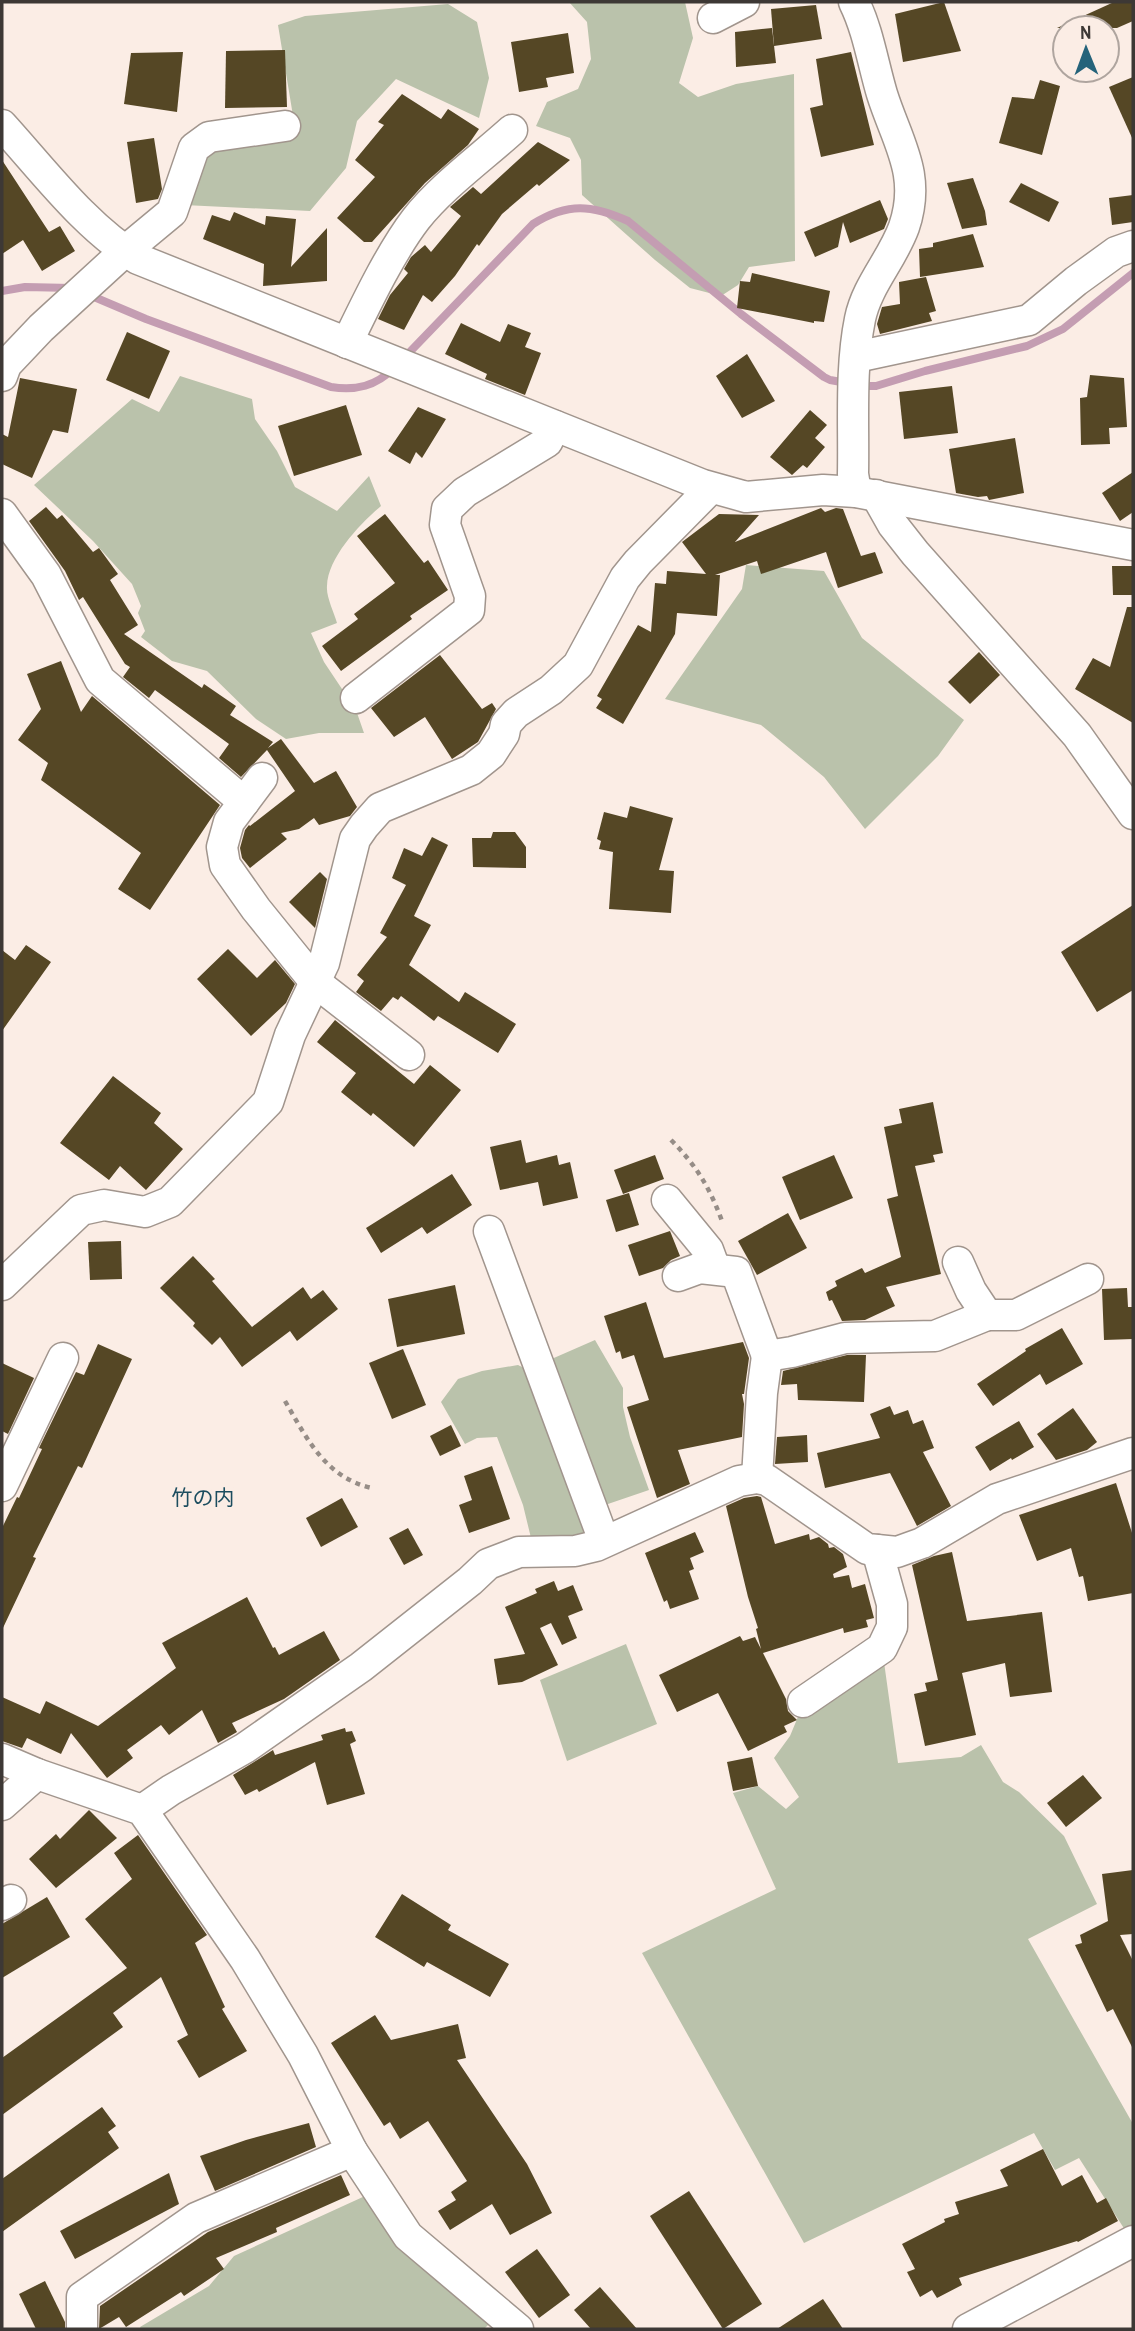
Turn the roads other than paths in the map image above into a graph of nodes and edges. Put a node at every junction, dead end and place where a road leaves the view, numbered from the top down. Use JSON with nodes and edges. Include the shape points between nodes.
{"nodes":[{"id":1,"x":744,"y":2,"type":"edge"},
{"id":2,"x":854,"y":2,"type":"edge"},
{"id":3,"x":713,"y":18,"type":"dead end"},
{"id":4,"x":2,"y":125,"type":"edge"},
{"id":5,"x":285,"y":126,"type":"dead end"},
{"id":6,"x":512,"y":130,"type":"dead end"},
{"id":7,"x":1133,"y":246,"type":"edge"},
{"id":8,"x":125,"y":251,"type":"junction"},
{"id":9,"x":347,"y":343,"type":"junction"},
{"id":10,"x":856,"y":357,"type":"junction"},
{"id":11,"x":2,"y":376,"type":"edge"},
{"id":12,"x":555,"y":426,"type":"junction"},
{"id":13,"x":711,"y":488,"type":"junction"},
{"id":14,"x":866,"y":494,"type":"junction"},
{"id":15,"x":2,"y":514,"type":"edge"},
{"id":16,"x":1133,"y":545,"type":"edge"},
{"id":17,"x":356,"y":698,"type":"dead end"},
{"id":18,"x":262,"y":778,"type":"dead end"},
{"id":19,"x":243,"y":802,"type":"junction"},
{"id":20,"x":1133,"y":814,"type":"edge"},
{"id":21,"x":315,"y":982,"type":"junction"},
{"id":22,"x":409,"y":1055,"type":"dead end"},
{"id":23,"x":667,"y":1200,"type":"dead end"},
{"id":24,"x":489,"y":1231,"type":"dead end"},
{"id":25,"x":958,"y":1262,"type":"dead end"},
{"id":26,"x":715,"y":1269,"type":"junction"},
{"id":27,"x":678,"y":1276,"type":"dead end"},
{"id":28,"x":1087,"y":1279,"type":"dead end"},
{"id":29,"x":2,"y":1284,"type":"edge"},
{"id":30,"x":987,"y":1315,"type":"junction"},
{"id":31,"x":767,"y":1356,"type":"junction"},
{"id":32,"x":64,"y":1358,"type":"dead end"},
{"id":33,"x":1133,"y":1452,"type":"edge"},
{"id":34,"x":5,"y":1469,"type":"edge"},
{"id":35,"x":757,"y":1478,"type":"junction"},
{"id":36,"x":604,"y":1541,"type":"junction"},
{"id":37,"x":877,"y":1550,"type":"junction"},
{"id":38,"x":803,"y":1702,"type":"dead end"},
{"id":39,"x":2,"y":1759,"type":"edge"},
{"id":40,"x":37,"y":1774,"type":"junction"},
{"id":41,"x":2,"y":1805,"type":"edge"},
{"id":42,"x":142,"y":1810,"type":"junction"},
{"id":43,"x":352,"y":2151,"type":"junction"},
{"id":44,"x":1133,"y":2241,"type":"edge"},
{"id":45,"x":82,"y":2329,"type":"edge"},
{"id":46,"x":518,"y":2329,"type":"edge"},
{"id":47,"x":968,"y":2329,"type":"edge"}],
"edges":[{"from":1,"to":3,"type":"street"},
{"from":2,"to":10,"type":"street","via":[[907,158],[911,183],[904,226],[864,303]]},
{"from":4,"to":8,"type":"street","via":[[94,225]]},
{"from":5,"to":8,"type":"street","via":[[209,137],[194,148],[172,212]]},
{"from":6,"to":9,"type":"street","via":[[415,221]]},
{"from":7,"to":10,"type":"street","via":[[1116,252],[1028,320]]},
{"from":8,"to":9,"type":"street"},
{"from":8,"to":11,"type":"street","via":[[41,328],[6,365]]},
{"from":9,"to":12,"type":"street"},
{"from":10,"to":14,"type":"street","via":[[853,474]]},
{"from":12,"to":13,"type":"street"},
{"from":12,"to":17,"type":"street","via":[[547,442],[464,492],[447,509],[445,525],[470,596],[469,610]]},
{"from":13,"to":14,"type":"street","via":[[746,497],[836,490]]},
{"from":13,"to":21,"type":"street","via":[[625,578],[578,665],[516,713],[491,754],[471,770],[380,808],[364,826],[355,839],[324,963]]},
{"from":14,"to":16,"type":"street"},
{"from":14,"to":20,"type":"street","via":[[1077,735]]},
{"from":15,"to":19,"type":"street","via":[[46,575],[100,680]]},
{"from":18,"to":19,"type":"street"},
{"from":19,"to":21,"type":"street","via":[[229,822],[222,847],[225,865]]},
{"from":21,"to":22,"type":"street"},
{"from":21,"to":29,"type":"street","via":[[290,1035],[268,1102],[170,1202],[145,1212],[104,1205],[81,1210]]},
{"from":23,"to":26,"type":"street","via":[[708,1250]]},
{"from":24,"to":36,"type":"street"},
{"from":25,"to":30,"type":"street"},
{"from":26,"to":27,"type":"street","via":[[700,1268]]},
{"from":26,"to":31,"type":"street","via":[[736,1272]]},
{"from":28,"to":30,"type":"street","via":[[1016,1315]]},
{"from":30,"to":31,"type":"street","via":[[935,1336],[845,1338]]},
{"from":31,"to":35,"type":"street"},
{"from":32,"to":34,"type":"street"},
{"from":33,"to":37,"type":"street","via":[[997,1499],[922,1544],[897,1552]]},
{"from":35,"to":36,"type":"street","via":[[739,1481]]},
{"from":35,"to":37,"type":"street","via":[[767,1480],[867,1549]]},
{"from":36,"to":42,"type":"street","via":[[575,1551],[519,1552],[488,1564],[361,1667],[245,1748]]},
{"from":37,"to":38,"type":"street","via":[[892,1604],[892,1627],[882,1648]]},
{"from":39,"to":40,"type":"street"},
{"from":40,"to":41,"type":"street"},
{"from":40,"to":42,"type":"street"},
{"from":42,"to":43,"type":"street","via":[[245,1959],[303,2055]]},
{"from":43,"to":45,"type":"street","via":[[196,2218],[82,2297]]},
{"from":43,"to":46,"type":"street","via":[[408,2236]]},
{"from":44,"to":47,"type":"street"}]}
